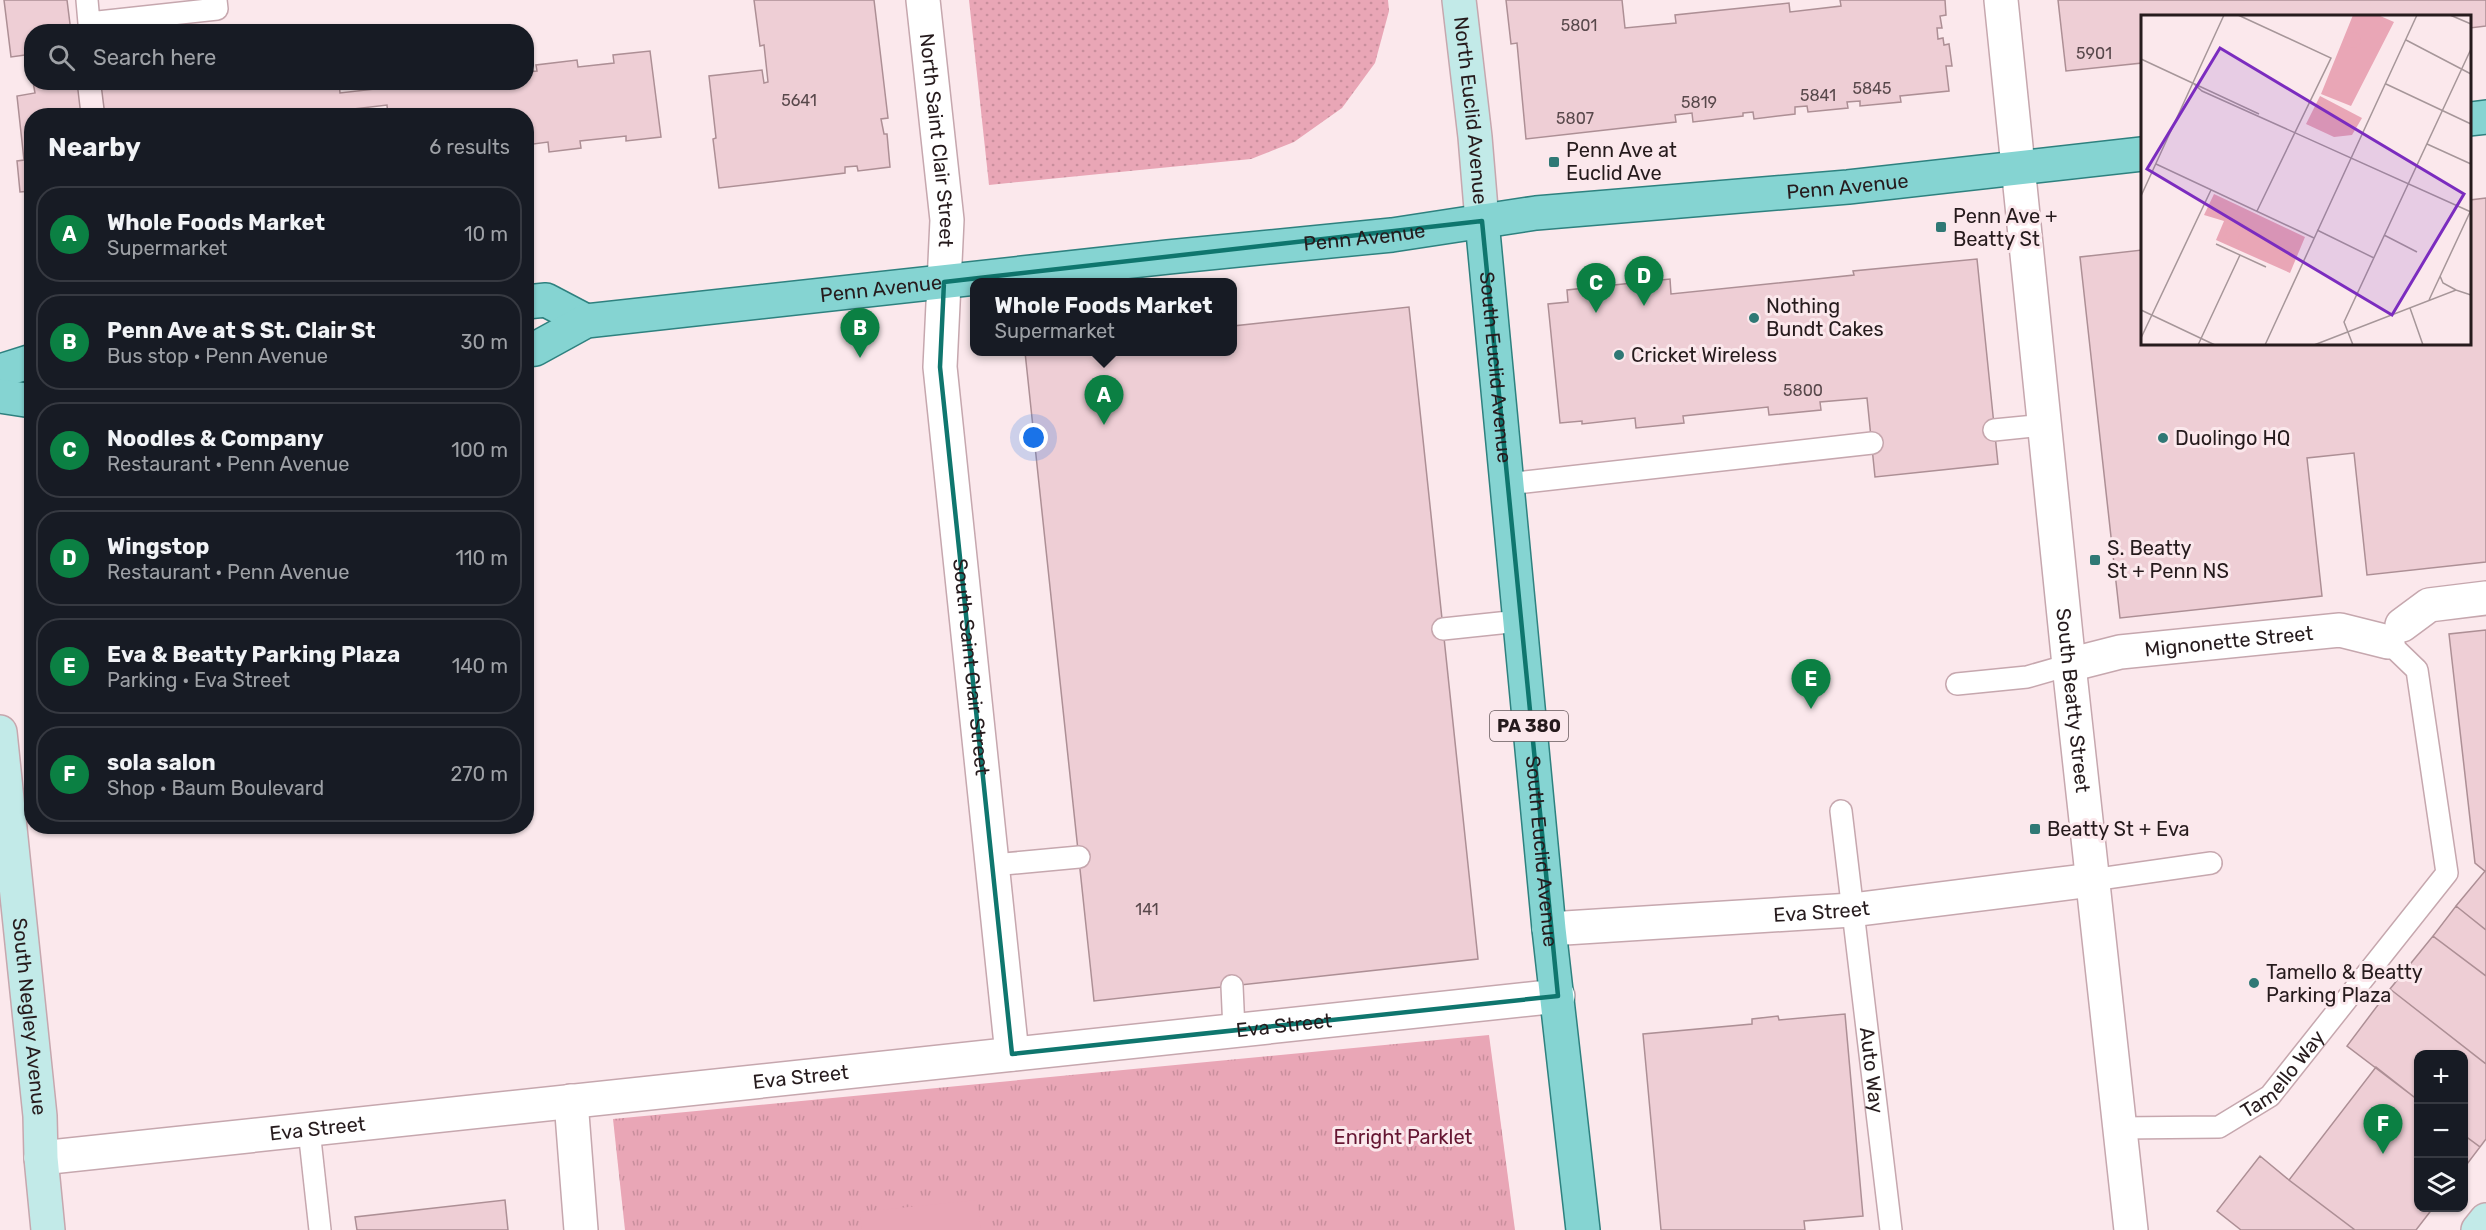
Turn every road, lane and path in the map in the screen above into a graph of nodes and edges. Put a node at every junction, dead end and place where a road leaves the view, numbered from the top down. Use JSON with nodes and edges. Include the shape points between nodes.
{"nodes":[{"id":1,"x":87,"y":0,"type":"edge"},
{"id":2,"x":216,"y":0,"type":"edge"},
{"id":3,"x":923,"y":0,"type":"edge"},
{"id":4,"x":1459,"y":0,"type":"edge"},
{"id":5,"x":2001,"y":0,"type":"edge"},
{"id":6,"x":2486,"y":117,"type":"edge"},
{"id":7,"x":2471,"y":119,"type":"edge"},
{"id":8,"x":2141,"y":154,"type":"edge"},
{"id":9,"x":2018,"y":169,"type":"junction"},
{"id":10,"x":1482,"y":221,"type":"junction"},
{"id":11,"x":982,"y":278,"type":"edge"},
{"id":12,"x":970,"y":279,"type":"edge"},
{"id":13,"x":944,"y":282,"type":"junction"},
{"id":14,"x":534,"y":301,"type":"edge"},
{"id":15,"x":586,"y":321,"type":"junction"},
{"id":16,"x":534,"y":349,"type":"edge"},
{"id":17,"x":24,"y":364,"type":"edge"},
{"id":18,"x":0,"y":371,"type":"edge"},
{"id":19,"x":0,"y":396,"type":"edge"},
{"id":20,"x":24,"y":400,"type":"edge"},
{"id":21,"x":2044,"y":425,"type":"junction"},
{"id":22,"x":1994,"y":430,"type":"dead end"},
{"id":23,"x":1872,"y":443,"type":"dead end"},
{"id":24,"x":1508,"y":484,"type":"junction"},
{"id":25,"x":2486,"y":598,"type":"edge"},
{"id":26,"x":1519,"y":621,"type":"junction"},
{"id":27,"x":1443,"y":629,"type":"dead end"},
{"id":28,"x":2395,"y":634,"type":"junction"},
{"id":29,"x":2069,"y":665,"type":"junction"},
{"id":30,"x":1957,"y":684,"type":"dead end"},
{"id":31,"x":0,"y":732,"type":"edge"},
{"id":32,"x":1841,"y":810,"type":"dead end"},
{"id":33,"x":1078,"y":857,"type":"dead end"},
{"id":34,"x":2211,"y":863,"type":"dead end"},
{"id":35,"x":993,"y":865,"type":"junction"},
{"id":36,"x":2092,"y":880,"type":"junction"},
{"id":37,"x":1852,"y":910,"type":"junction"},
{"id":38,"x":1549,"y":928,"type":"junction"},
{"id":39,"x":1232,"y":986,"type":"dead end"},
{"id":40,"x":1558,"y":996,"type":"junction"},
{"id":41,"x":1234,"y":1030,"type":"junction"},
{"id":42,"x":1012,"y":1054,"type":"junction"},
{"id":43,"x":571,"y":1101,"type":"junction"},
{"id":44,"x":2120,"y":1128,"type":"junction"},
{"id":45,"x":309,"y":1130,"type":"junction"},
{"id":46,"x":41,"y":1158,"type":"junction"},
{"id":47,"x":2486,"y":1220,"type":"edge"},
{"id":48,"x":48,"y":1230,"type":"edge"},
{"id":49,"x":320,"y":1230,"type":"edge"},
{"id":50,"x":581,"y":1230,"type":"edge"},
{"id":51,"x":1583,"y":1230,"type":"edge"},
{"id":52,"x":1891,"y":1230,"type":"edge"},
{"id":53,"x":2131,"y":1230,"type":"edge"},
{"id":54,"x":2478,"y":1230,"type":"edge"}],
"edges":[{"from":1,"to":2,"type":"lane","via":[[89,23],[217,9]]},
{"from":3,"to":13,"type":"street","name":"North Saint Clair Street","via":[[947,220]]},
{"from":4,"to":10,"type":"main road","name":"North Euclid Avenue","number":"PA 380"},
{"from":5,"to":9,"type":"street","name":"South Beatty Street"},
{"from":6,"to":7,"type":"main road"},
{"from":8,"to":9,"type":"main road","name":"Penn Avenue"},
{"from":9,"to":10,"type":"main road","name":"Penn Avenue"},
{"from":9,"to":21,"type":"street","name":"South Beatty Street"},
{"from":10,"to":11,"type":"main road","name":"Penn Avenue","via":[[1392,235]]},
{"from":10,"to":24,"type":"main road","name":"South Euclid Avenue","number":"PA 380"},
{"from":12,"to":13,"type":"main road","name":"Penn Avenue"},
{"from":13,"to":15,"type":"main road","name":"Penn Avenue"},
{"from":13,"to":35,"type":"street","name":"South Saint Clair Street","via":[[940,367]]},
{"from":14,"to":15,"type":"main road","via":[[546,300]]},
{"from":15,"to":16,"type":"main road","name":"Penn Avenue"},
{"from":17,"to":18,"type":"main road"},
{"from":19,"to":20,"type":"main road"},
{"from":21,"to":22,"type":"lane"},
{"from":21,"to":29,"type":"street","name":"South Beatty Street"},
{"from":23,"to":24,"type":"lane"},
{"from":24,"to":26,"type":"main road","name":"South Euclid Avenue","number":"PA 380"},
{"from":25,"to":28,"type":"street","via":[[2429,605]]},
{"from":26,"to":27,"type":"lane"},
{"from":26,"to":38,"type":"main road","name":"South Euclid Avenue","number":"PA 380"},
{"from":28,"to":29,"type":"street","name":"Mignonette Street","via":[[2340,630],[2120,652]]},
{"from":28,"to":44,"type":"lane","name":"Tamello Way","via":[[2417,670],[2447,873],[2270,1096],[2219,1127]]},
{"from":29,"to":30,"type":"lane","via":[[2027,677]]},
{"from":29,"to":36,"type":"street","name":"South Beatty Street"},
{"from":31,"to":46,"type":"main road","name":"South Negley Avenue","via":[[40,1116]]},
{"from":32,"to":37,"type":"lane","name":"Auto Way"},
{"from":33,"to":35,"type":"lane"},
{"from":34,"to":36,"type":"lane"},
{"from":35,"to":42,"type":"street","name":"South Saint Clair Street"},
{"from":36,"to":37,"type":"street","name":"Eva Street"},
{"from":36,"to":44,"type":"street","name":"South Beatty Street"},
{"from":37,"to":38,"type":"street","name":"Eva Street"},
{"from":37,"to":52,"type":"lane","name":"Auto Way"},
{"from":38,"to":40,"type":"main road","name":"South Euclid Avenue","number":"PA 380"},
{"from":39,"to":41,"type":"lane"},
{"from":40,"to":41,"type":"street","name":"Eva Street"},
{"from":40,"to":51,"type":"main road","name":"South Euclid Avenue","number":"PA 380"},
{"from":41,"to":42,"type":"street","name":"Eva Street"},
{"from":42,"to":43,"type":"street","name":"Eva Street"},
{"from":43,"to":45,"type":"street","name":"Eva Street"},
{"from":43,"to":50,"type":"street"},
{"from":44,"to":53,"type":"street","name":"South Beatty Street"},
{"from":45,"to":46,"type":"street","name":"Eva Street"},
{"from":45,"to":49,"type":"lane"},
{"from":46,"to":48,"type":"main road","name":"South Negley Avenue"},
{"from":47,"to":54,"type":"main road"}]}
